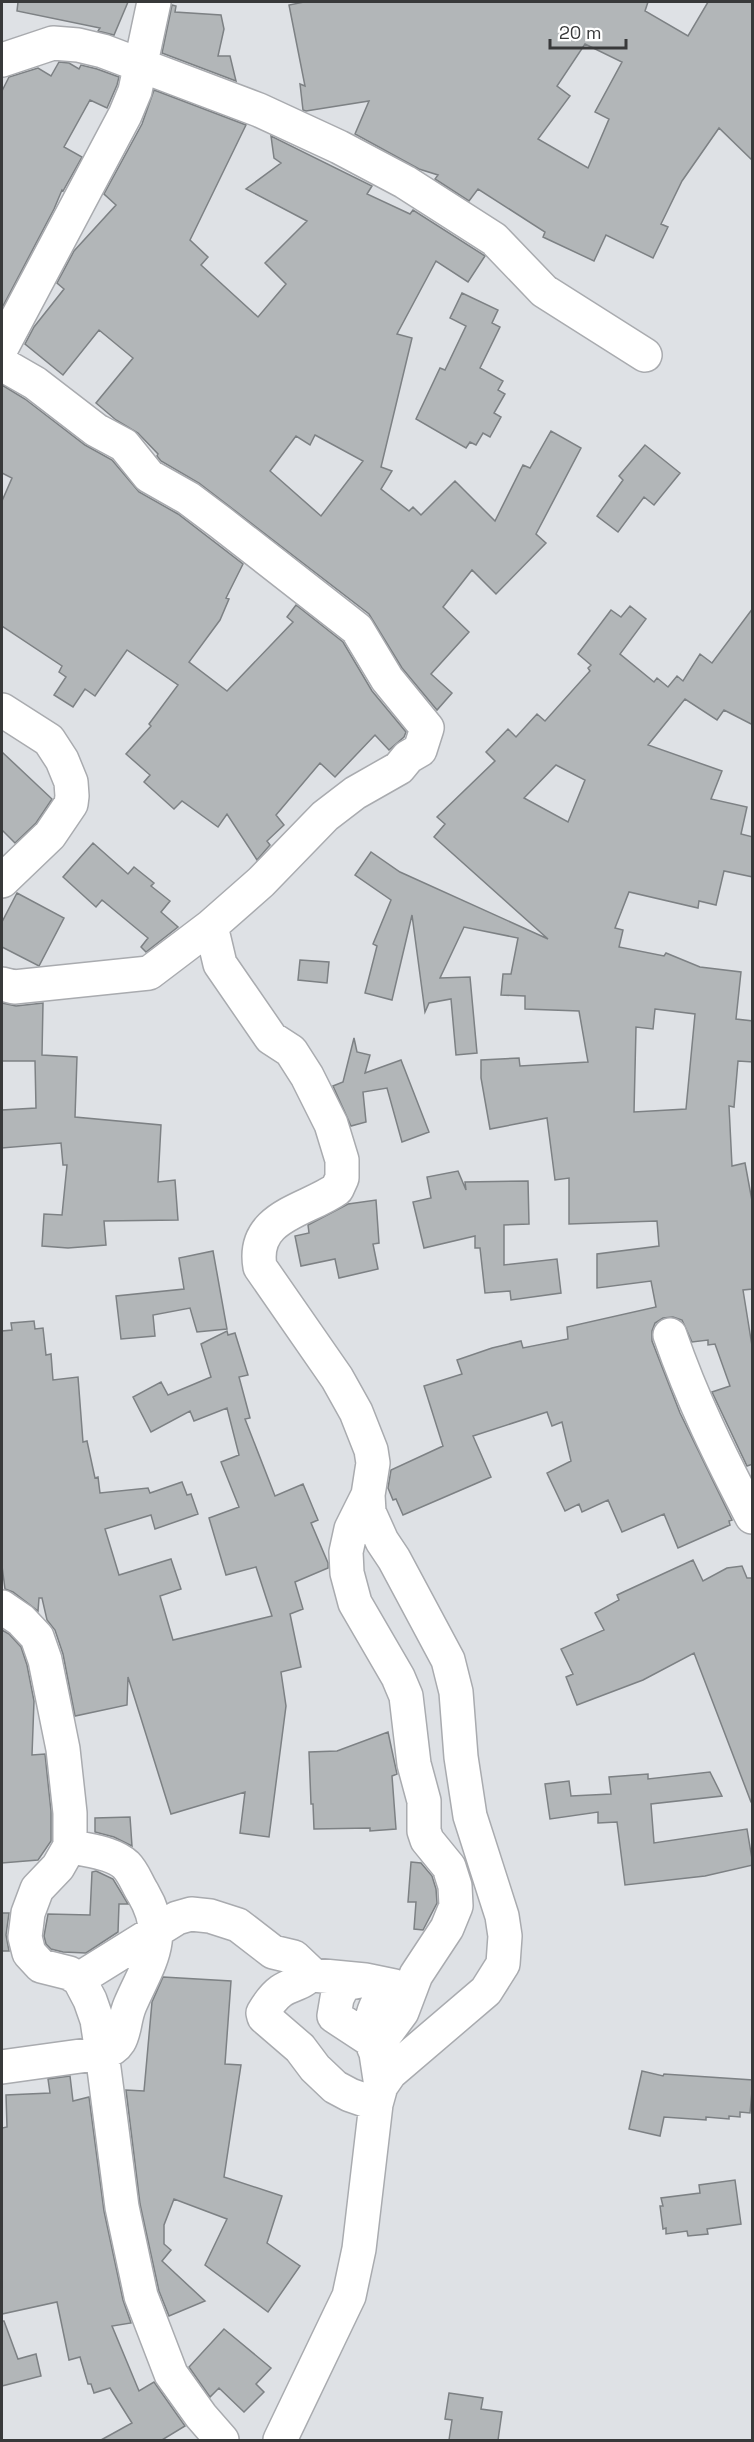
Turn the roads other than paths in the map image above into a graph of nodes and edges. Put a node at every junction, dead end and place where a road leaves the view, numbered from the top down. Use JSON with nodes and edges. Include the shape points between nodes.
{"nodes":[{"id":1,"x":154,"y":2,"type":"edge"},
{"id":2,"x":2,"y":60,"type":"edge"},
{"id":3,"x":141,"y":67,"type":"junction"},
{"id":4,"x":2,"y":347,"type":"edge"},
{"id":5,"x":645,"y":355,"type":"dead end"},
{"id":6,"x":2,"y":364,"type":"edge"},
{"id":7,"x":2,"y":710,"type":"edge"},
{"id":8,"x":2,"y":881,"type":"edge"},
{"id":9,"x":211,"y":926,"type":"junction"},
{"id":10,"x":2,"y":984,"type":"edge"},
{"id":11,"x":670,"y":1335,"type":"dead end"},
{"id":12,"x":368,"y":1495,"type":"junction"},
{"id":13,"x":753,"y":1517,"type":"edge"},
{"id":14,"x":2,"y":1607,"type":"edge"},
{"id":15,"x":70,"y":1846,"type":"junction"},
{"id":16,"x":156,"y":1930,"type":"junction"},
{"id":17,"x":310,"y":1974,"type":"junction"},
{"id":18,"x":79,"y":1979,"type":"junction"},
{"id":19,"x":389,"y":1986,"type":"junction"},
{"id":20,"x":374,"y":2047,"type":"junction"},
{"id":21,"x":102,"y":2053,"type":"junction"},
{"id":22,"x":2,"y":2067,"type":"edge"},
{"id":23,"x":378,"y":2095,"type":"junction"},
{"id":24,"x":222,"y":2440,"type":"edge"},
{"id":25,"x":280,"y":2440,"type":"edge"}],
"edges":[{"from":1,"to":3,"type":"street"},
{"from":2,"to":3,"type":"street","via":[[53,43],[103,51]]},
{"from":3,"to":4,"type":"street","via":[[125,115]]},
{"from":3,"to":5,"type":"street","via":[[259,110],[405,182],[494,239],[544,291]]},
{"from":6,"to":9,"type":"street","via":[[124,445],[149,476],[188,498],[357,629],[387,679],[427,728],[420,750],[325,816],[261,882]]},
{"from":7,"to":8,"type":"street","via":[[49,740],[62,760],[72,796],[71,804],[50,835]]},
{"from":9,"to":10,"type":"street","via":[[149,973],[14,987]]},
{"from":9,"to":12,"type":"street","via":[[220,964],[271,1038],[297,1060],[338,1142],[342,1178],[337,1189],[271,1227],[261,1240],[258,1255],[260,1267],[356,1412],[371,1450]]},
{"from":11,"to":13,"type":"street","via":[[709,1433]]},
{"from":12,"to":19,"type":"street","via":[[351,1529],[347,1573],[356,1603],[406,1696],[414,1764],[424,1801],[424,1831],[449,1867],[456,1906],[452,1919],[422,1964]]},
{"from":12,"to":23,"type":"street","via":[[369,1512],[382,1541],[448,1660],[456,1692],[468,1808],[505,1936],[503,1964],[486,1991],[390,2073]]},
{"from":14,"to":15,"type":"street","via":[[37,1638],[45,1660],[64,1759]]},
{"from":15,"to":16,"type":"street","via":[[104,1854],[127,1865],[150,1905]]},
{"from":15,"to":18,"type":"street","via":[[38,1889],[28,1913],[25,1937],[29,1953],[41,1966]]},
{"from":16,"to":17,"type":"street","via":[[191,1914],[210,1916],[238,1925],[273,1952],[294,1957]]},
{"from":16,"to":18,"type":"street"},
{"from":16,"to":21,"type":"street","via":[[153,1954],[130,2005],[121,2040]]},
{"from":17,"to":19,"type":"street"},
{"from":17,"to":23,"type":"street","via":[[274,1997],[264,2017],[336,2087]]},
{"from":18,"to":21,"type":"street","via":[[97,2020]]},
{"from":19,"to":20,"type":"street","via":[[399,2017]]},
{"from":19,"to":20,"type":"street","via":[[344,1984],[337,1998],[334,2016]]},
{"from":20,"to":23,"type":"street"},
{"from":21,"to":22,"type":"street"},
{"from":21,"to":24,"type":"street","via":[[122,2206],[141,2296],[171,2374]]},
{"from":23,"to":25,"type":"street","via":[[359,2249],[349,2296]]}]}
